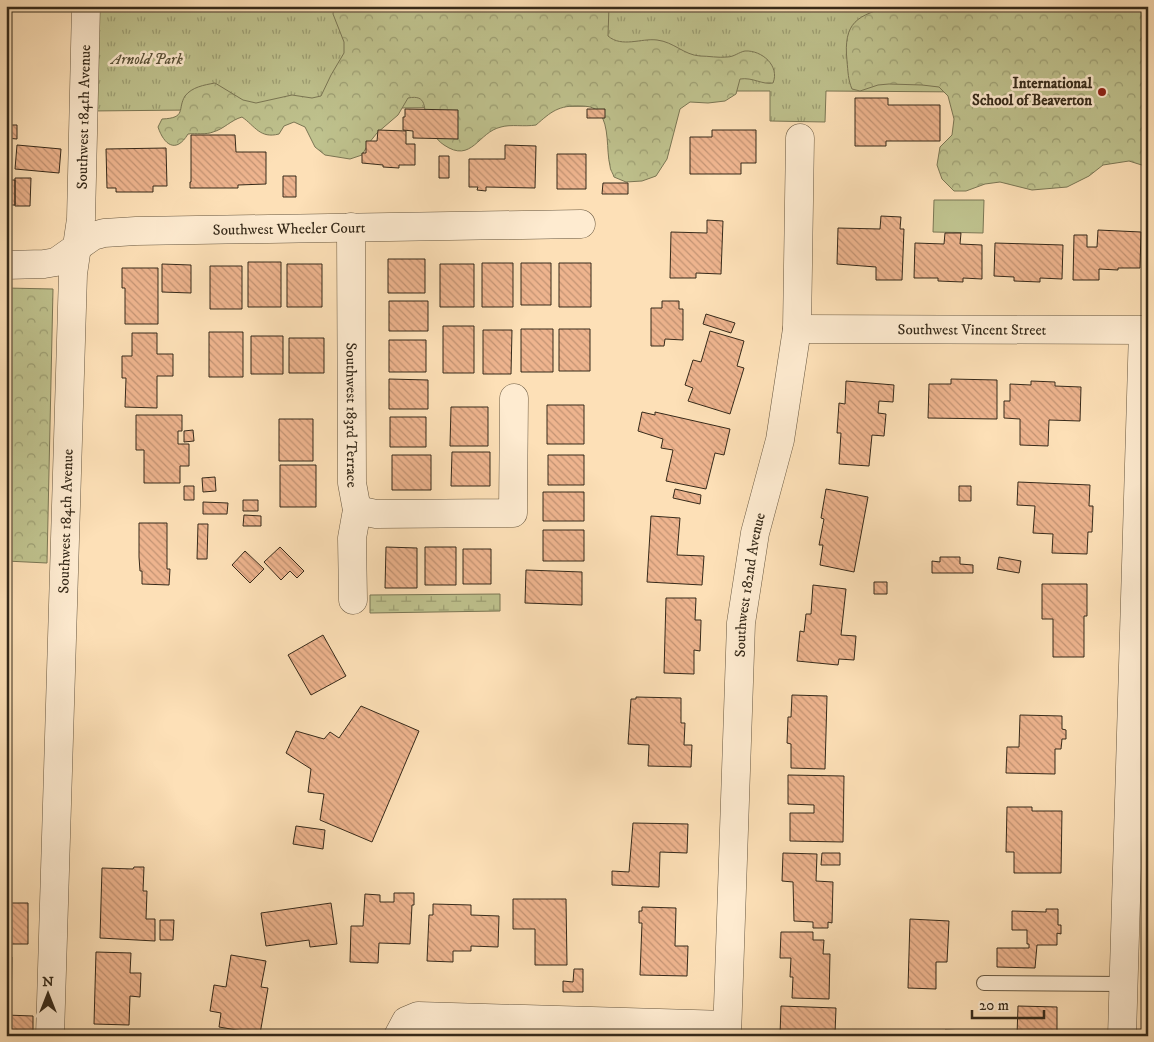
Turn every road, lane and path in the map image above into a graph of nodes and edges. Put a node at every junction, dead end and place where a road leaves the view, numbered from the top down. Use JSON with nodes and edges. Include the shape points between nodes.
{"nodes":[{"id":1,"x":86,"y":6,"type":"edge"},
{"id":2,"x":800,"y":138,"type":"dead end"},
{"id":3,"x":581,"y":224,"type":"dead end"},
{"id":4,"x":351,"y":227,"type":"junction"},
{"id":5,"x":78,"y":246,"type":"junction"},
{"id":6,"x":6,"y":265,"type":"edge"},
{"id":7,"x":797,"y":329,"type":"junction"},
{"id":8,"x":1145,"y":330,"type":"edge"},
{"id":9,"x":514,"y":398,"type":"dead end"},
{"id":10,"x":357,"y":510,"type":"junction"},
{"id":11,"x":353,"y":600,"type":"dead end"},
{"id":12,"x":984,"y":983,"type":"dead end"},
{"id":13,"x":1124,"y":984,"type":"junction"},
{"id":14,"x":727,"y":1030,"type":"edge"},
{"id":15,"x":50,"y":1036,"type":"edge"},
{"id":16,"x":398,"y":1036,"type":"edge"},
{"id":17,"x":1122,"y":1036,"type":"edge"}],
"edges":[{"from":1,"to":5,"type":"street","name":"Southwest 184th Avenue"},
{"from":2,"to":7,"type":"street","name":"Southwest 182nd Avenue"},
{"from":3,"to":4,"type":"street","name":"Southwest Wheeler Court"},
{"from":4,"to":5,"type":"street","name":"Southwest Wheeler Court","via":[[104,233]]},
{"from":4,"to":10,"type":"street","name":"Southwest 183rd Terrace","via":[[352,483]]},
{"from":5,"to":6,"type":"street","name":"Southwest Wheeler Court","via":[[56,262]]},
{"from":5,"to":15,"type":"street","name":"Southwest 184th Avenue","via":[[73,274]]},
{"from":7,"to":8,"type":"street","name":"Southwest Vincent Street"},
{"from":7,"to":14,"type":"street","name":"Southwest 182nd Avenue","via":[[780,440],[756,533],[741,623]]},
{"from":8,"to":13,"type":"street"},
{"from":9,"to":10,"type":"street","via":[[513,513],[376,514]]},
{"from":10,"to":11,"type":"street","name":"Southwest 183rd Terrace","via":[[352,538]]},
{"from":12,"to":13,"type":"lane"},
{"from":13,"to":17,"type":"street"},
{"from":14,"to":16,"type":"street","via":[[418,1016],[406,1021]]}]}
